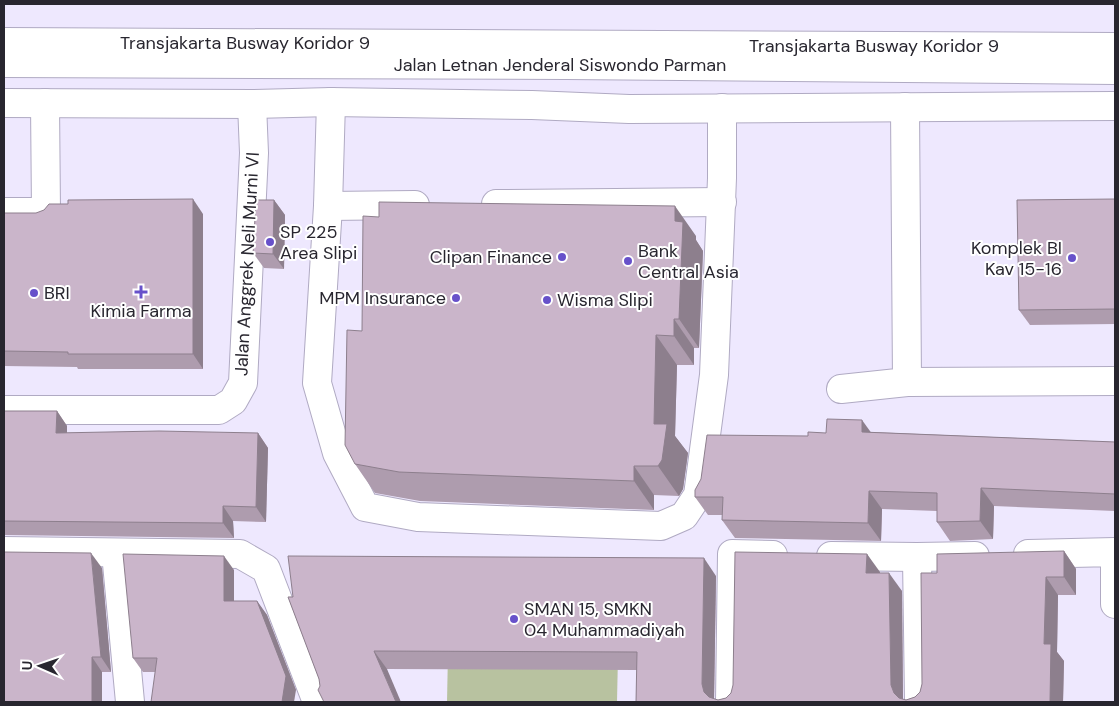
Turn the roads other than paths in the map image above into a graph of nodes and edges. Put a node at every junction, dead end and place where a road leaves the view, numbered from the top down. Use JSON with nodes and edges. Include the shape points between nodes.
{"nodes":[{"id":1,"x":4,"y":42,"type":"edge"},
{"id":2,"x":1115,"y":46,"type":"edge"},
{"id":3,"x":4,"y":63,"type":"edge"},
{"id":4,"x":560,"y":64,"type":"junction"},
{"id":5,"x":593,"y":65,"type":"junction"},
{"id":6,"x":1115,"y":70,"type":"edge"},
{"id":7,"x":331,"y":102,"type":"junction"},
{"id":8,"x":4,"y":103,"type":"edge"},
{"id":9,"x":45,"y":103,"type":"junction"},
{"id":10,"x":252,"y":104,"type":"junction"},
{"id":11,"x":532,"y":105,"type":"junction"},
{"id":12,"x":1115,"y":106,"type":"edge"},
{"id":13,"x":904,"y":107,"type":"junction"},
{"id":14,"x":722,"y":108,"type":"junction"},
{"id":15,"x":629,"y":109,"type":"junction"},
{"id":16,"x":722,"y":202,"type":"junction"},
{"id":17,"x":475,"y":204,"type":"edge"},
{"id":18,"x":436,"y":205,"type":"edge"},
{"id":19,"x":328,"y":206,"type":"junction"},
{"id":20,"x":4,"y":212,"type":"edge"},
{"id":21,"x":1115,"y":381,"type":"edge"},
{"id":22,"x":907,"y":382,"type":"junction"},
{"id":23,"x":841,"y":389,"type":"dead end"},
{"id":24,"x":4,"y":410,"type":"edge"},
{"id":25,"x":4,"y":551,"type":"edge"},
{"id":26,"x":116,"y":553,"type":"junction"},
{"id":27,"x":917,"y":557,"type":"junction"},
{"id":28,"x":1115,"y":604,"type":"edge"},
{"id":29,"x":130,"y":702,"type":"edge"},
{"id":30,"x":317,"y":702,"type":"edge"},
{"id":31,"x":730,"y":702,"type":"edge"},
{"id":32,"x":919,"y":702,"type":"edge"}],
"edges":[{"from":1,"to":2,"type":"main road","name":"Transjakarta Busway Koridor 9"},
{"from":3,"to":4,"type":"main road","name":"Jalan Letnan Jenderal Siswondo Parman"},
{"from":4,"to":5,"type":"main road","name":"Jalan Letnan Jenderal Siswondo Parman"},
{"from":4,"to":11,"type":"main road"},
{"from":5,"to":6,"type":"main road","name":"Jalan Letnan Jenderal Siswondo Parman"},
{"from":5,"to":15,"type":"main road"},
{"from":7,"to":10,"type":"main road"},
{"from":7,"to":11,"type":"main road"},
{"from":7,"to":19,"type":"main road"},
{"from":8,"to":9,"type":"main road"},
{"from":9,"to":10,"type":"main road"},
{"from":9,"to":20,"type":"main road","via":[[46,212]]},
{"from":10,"to":24,"type":"main road","name":"Jalan Anggrek Neli Murni VI","via":[[254,153],[243,383],[233,401],[220,410]]},
{"from":11,"to":15,"type":"main road"},
{"from":12,"to":13,"type":"main road"},
{"from":13,"to":14,"type":"main road"},
{"from":13,"to":22,"type":"main road"},
{"from":14,"to":15,"type":"main road"},
{"from":14,"to":16,"type":"main road"},
{"from":16,"to":17,"type":"main road"},
{"from":16,"to":19,"type":"main road","via":[[714,375],[698,495],[684,516],[661,526],[418,517],[365,507],[337,453],[317,383]]},
{"from":18,"to":19,"type":"main road"},
{"from":21,"to":22,"type":"main road"},
{"from":22,"to":23,"type":"main road"},
{"from":25,"to":26,"type":"main road"},
{"from":26,"to":29,"type":"main road"},
{"from":26,"to":30,"type":"main road","via":[[240,554],[266,569]]},
{"from":27,"to":28,"type":"main road","via":[[1115,552]]},
{"from":27,"to":31,"type":"main road","via":[[732,554]]},
{"from":27,"to":32,"type":"main road"}]}
